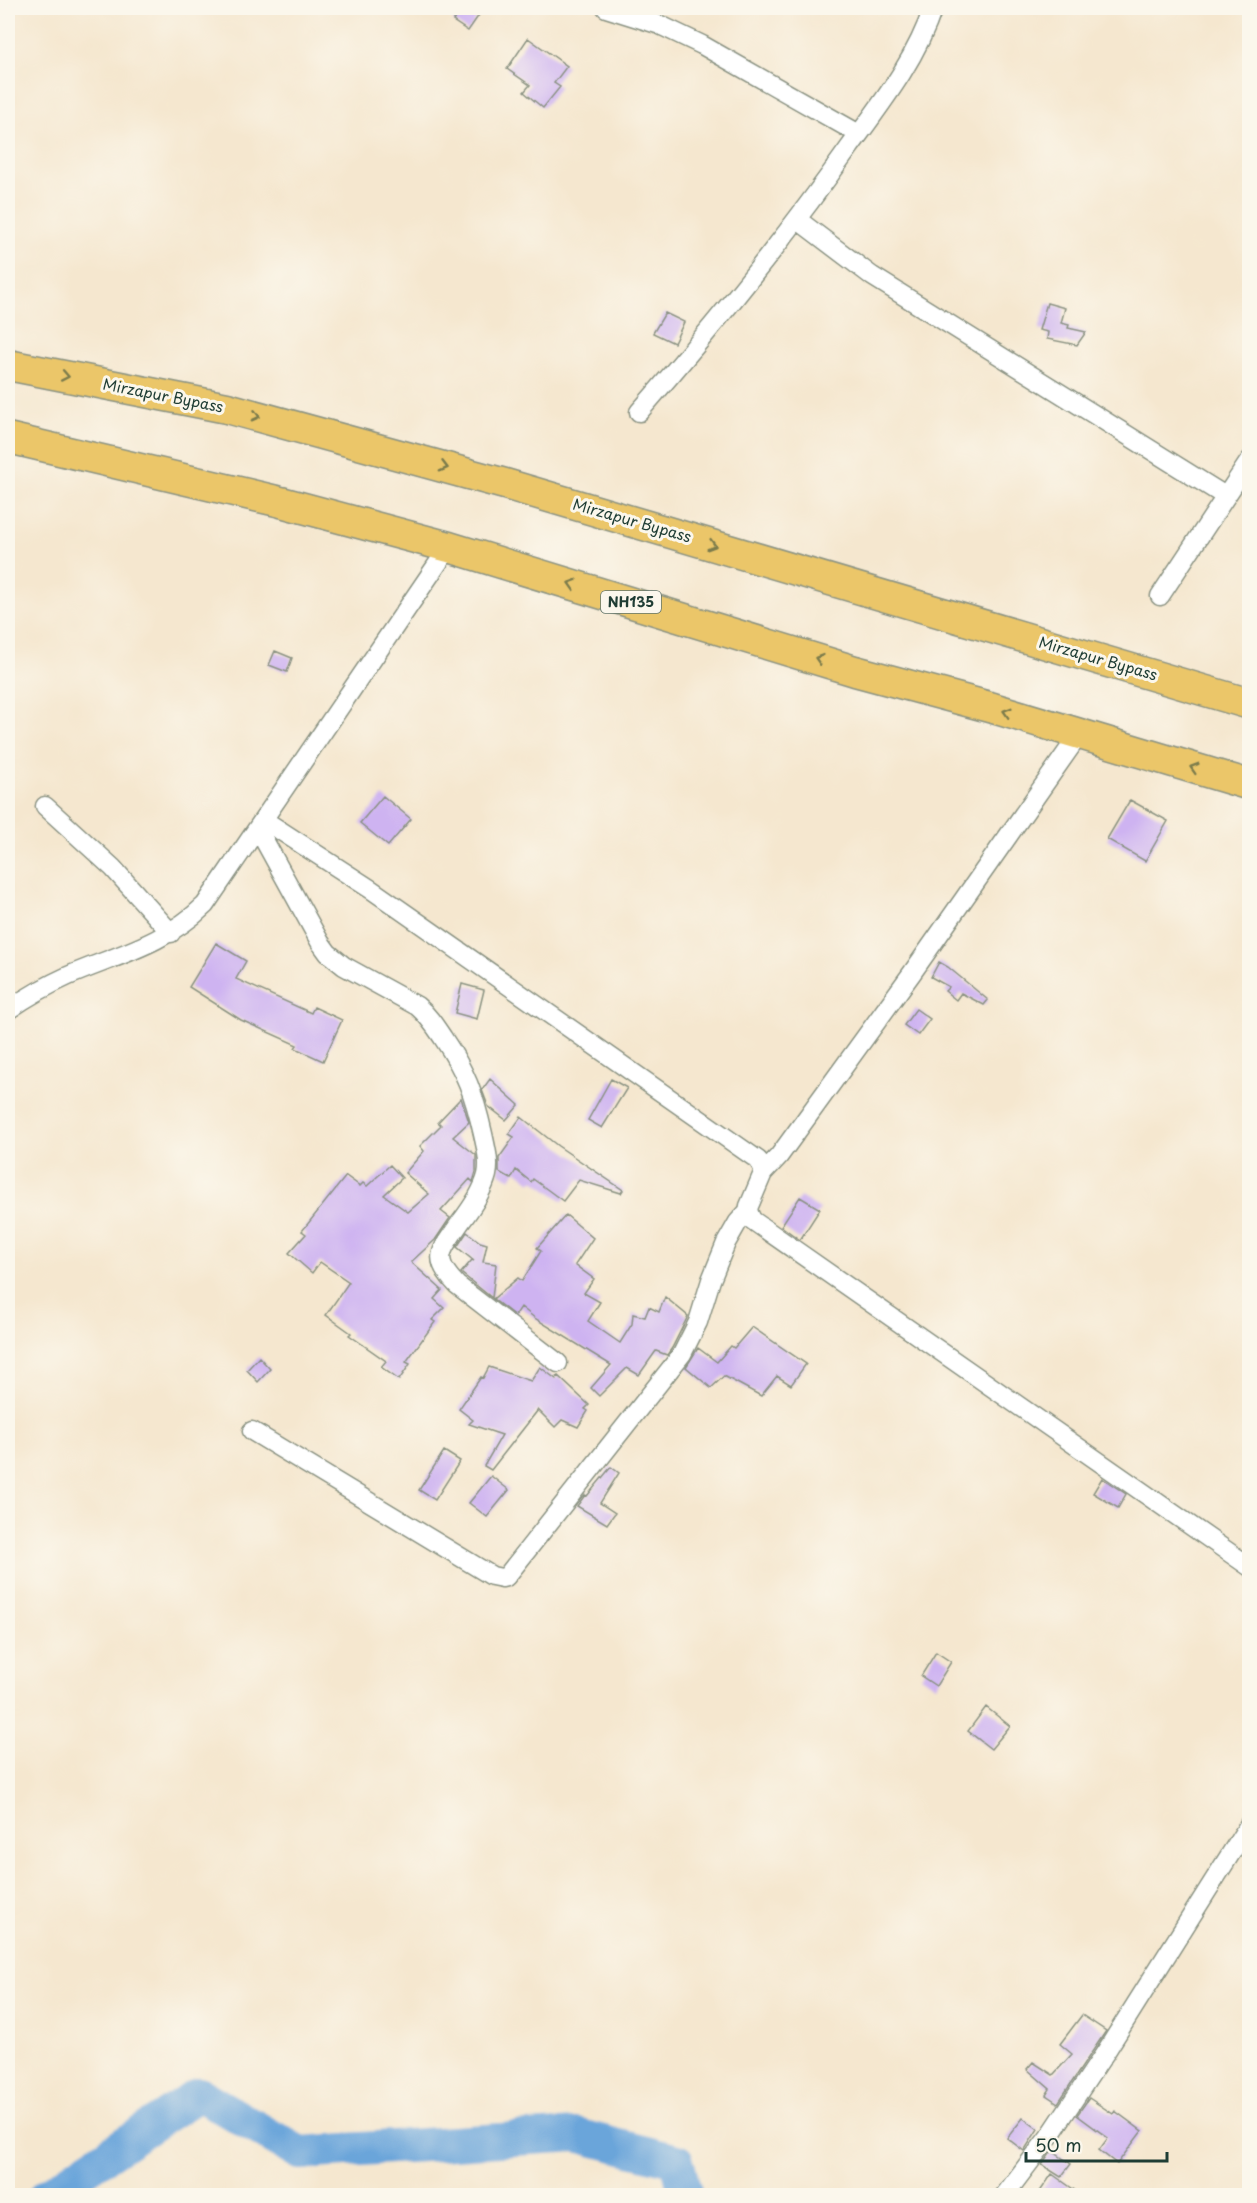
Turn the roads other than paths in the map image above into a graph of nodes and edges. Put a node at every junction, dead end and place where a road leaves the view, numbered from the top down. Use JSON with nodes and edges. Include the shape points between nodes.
{"nodes":[{"id":1,"x":606,"y":8,"type":"edge"},
{"id":2,"x":933,"y":8,"type":"edge"},
{"id":3,"x":859,"y":134,"type":"junction"},
{"id":4,"x":798,"y":220,"type":"junction"},
{"id":5,"x":8,"y":365,"type":"edge"},
{"id":6,"x":639,"y":412,"type":"dead end"},
{"id":7,"x":8,"y":438,"type":"edge"},
{"id":8,"x":1250,"y":460,"type":"edge"},
{"id":9,"x":1226,"y":496,"type":"junction"},
{"id":10,"x":449,"y":547,"type":"junction"},
{"id":11,"x":1160,"y":596,"type":"dead end"},
{"id":12,"x":1250,"y":704,"type":"edge"},
{"id":13,"x":1074,"y":742,"type":"dead end"},
{"id":14,"x":1250,"y":785,"type":"edge"},
{"id":15,"x":45,"y":806,"type":"dead end"},
{"id":16,"x":261,"y":824,"type":"junction"},
{"id":17,"x":171,"y":933,"type":"junction"},
{"id":18,"x":8,"y":1010,"type":"edge"},
{"id":19,"x":764,"y":1173,"type":"junction"},
{"id":20,"x":748,"y":1211,"type":"junction"},
{"id":21,"x":558,"y":1364,"type":"dead end"},
{"id":22,"x":252,"y":1431,"type":"dead end"},
{"id":23,"x":1250,"y":1567,"type":"edge"},
{"id":24,"x":1250,"y":1822,"type":"edge"},
{"id":25,"x":1004,"y":2196,"type":"edge"}],
"edges":[{"from":1,"to":3,"type":"street","via":[[660,25],[702,45]]},
{"from":2,"to":3,"type":"street","via":[[914,52]]},
{"from":3,"to":4,"type":"street"},
{"from":4,"to":6,"type":"street"},
{"from":4,"to":9,"type":"street","via":[[872,276]]},
{"from":5,"to":12,"type":"highway","name":"Mirzapur Bypass","one_way":true,"via":[[227,408],[505,484]]},
{"from":7,"to":10,"type":"highway","number":"NH135","via":[[281,501]]},
{"from":8,"to":9,"type":"street"},
{"from":9,"to":11,"type":"street"},
{"from":14,"to":10,"type":"highway","number":"NH135","one_way":true},
{"from":10,"to":16,"type":"street"},
{"from":13,"to":19,"type":"street"},
{"from":15,"to":17,"type":"street","via":[[113,868]]},
{"from":16,"to":17,"type":"street","via":[[205,905]]},
{"from":16,"to":19,"type":"street","via":[[372,890],[758,1160]]},
{"from":16,"to":21,"type":"street","via":[[328,953],[426,1014],[468,1078],[476,1100],[487,1170],[484,1183],[442,1248],[441,1261],[446,1274],[457,1285]]},
{"from":17,"to":18,"type":"street","via":[[47,986]]},
{"from":19,"to":20,"type":"street"},
{"from":20,"to":22,"type":"street","via":[[726,1244],[682,1354],[507,1576],[492,1576]]},
{"from":20,"to":23,"type":"street","via":[[752,1220]]},
{"from":24,"to":25,"type":"street","via":[[1105,2053]]}]}
